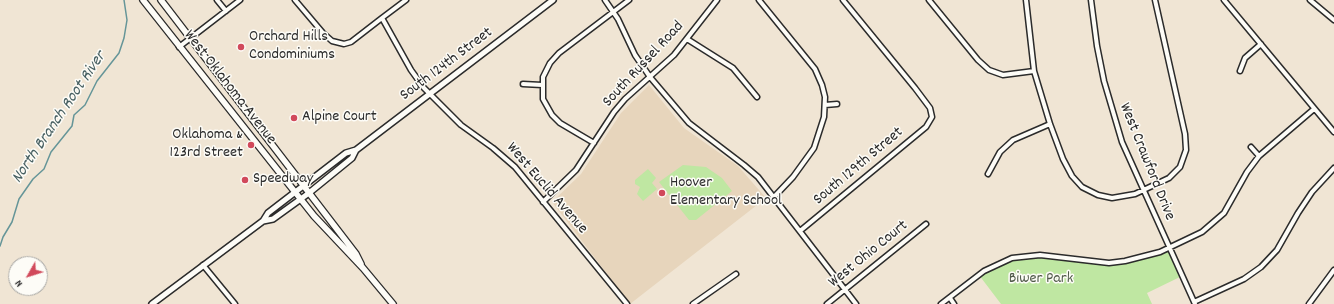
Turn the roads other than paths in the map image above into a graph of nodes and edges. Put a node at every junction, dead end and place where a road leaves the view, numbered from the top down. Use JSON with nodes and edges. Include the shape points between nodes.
{"nodes":[{"id":1,"x":143,"y":0,"type":"edge"},
{"id":2,"x":161,"y":0,"type":"edge"},
{"id":3,"x":217,"y":0,"type":"edge"},
{"id":4,"x":240,"y":0,"type":"edge"},
{"id":5,"x":296,"y":0,"type":"edge"},
{"id":6,"x":406,"y":0,"type":"edge"},
{"id":7,"x":553,"y":0,"type":"edge"},
{"id":8,"x":605,"y":0,"type":"edge"},
{"id":9,"x":629,"y":0,"type":"edge"},
{"id":10,"x":718,"y":0,"type":"edge"},
{"id":11,"x":759,"y":0,"type":"edge"},
{"id":12,"x":842,"y":0,"type":"edge"},
{"id":13,"x":929,"y":0,"type":"edge"},
{"id":14,"x":1026,"y":0,"type":"edge"},
{"id":15,"x":1091,"y":0,"type":"edge"},
{"id":16,"x":1155,"y":0,"type":"edge"},
{"id":17,"x":1224,"y":0,"type":"edge"},
{"id":18,"x":1310,"y":0,"type":"edge"},
{"id":19,"x":226,"y":10,"type":"junction"},
{"id":20,"x":614,"y":12,"type":"junction"},
{"id":21,"x":382,"y":18,"type":"junction"},
{"id":22,"x":1334,"y":20,"type":"edge"},
{"id":23,"x":190,"y":38,"type":"junction"},
{"id":24,"x":687,"y":39,"type":"junction"},
{"id":25,"x":1261,"y":44,"type":"junction"},
{"id":26,"x":179,"y":47,"type":"junction"},
{"id":27,"x":1034,"y":71,"type":"junction"},
{"id":28,"x":1240,"y":71,"type":"dead end"},
{"id":29,"x":650,"y":77,"type":"junction"},
{"id":30,"x":523,"y":84,"type":"dead end"},
{"id":31,"x":542,"y":85,"type":"junction"},
{"id":32,"x":430,"y":94,"type":"junction"},
{"id":33,"x":757,"y":97,"type":"dead end"},
{"id":34,"x":837,"y":104,"type":"dead end"},
{"id":35,"x":825,"y":105,"type":"junction"},
{"id":36,"x":1314,"y":109,"type":"junction"},
{"id":37,"x":1050,"y":124,"type":"junction"},
{"id":38,"x":1334,"y":132,"type":"edge"},
{"id":39,"x":594,"y":143,"type":"junction"},
{"id":40,"x":1251,"y":147,"type":"dead end"},
{"id":41,"x":356,"y":150,"type":"junction"},
{"id":42,"x":1259,"y":156,"type":"junction"},
{"id":43,"x":1334,"y":168,"type":"edge"},
{"id":44,"x":988,"y":174,"type":"dead end"},
{"id":45,"x":304,"y":185,"type":"junction"},
{"id":46,"x":1142,"y":191,"type":"junction"},
{"id":47,"x":295,"y":192,"type":"junction"},
{"id":48,"x":309,"y":193,"type":"junction"},
{"id":49,"x":774,"y":197,"type":"junction"},
{"id":50,"x":300,"y":199,"type":"junction"},
{"id":51,"x":544,"y":202,"type":"junction"},
{"id":52,"x":263,"y":221,"type":"junction"},
{"id":53,"x":926,"y":224,"type":"dead end"},
{"id":54,"x":800,"y":231,"type":"junction"},
{"id":55,"x":1168,"y":248,"type":"junction"},
{"id":56,"x":203,"y":265,"type":"junction"},
{"id":57,"x":363,"y":268,"type":"junction"},
{"id":58,"x":1334,"y":270,"type":"edge"},
{"id":59,"x":736,"y":274,"type":"dead end"},
{"id":60,"x":845,"y":290,"type":"junction"},
{"id":61,"x":950,"y":298,"type":"junction"},
{"id":62,"x":1194,"y":303,"type":"edge"},
{"id":63,"x":152,"y":304,"type":"edge"},
{"id":64,"x":235,"y":304,"type":"edge"},
{"id":65,"x":393,"y":304,"type":"edge"},
{"id":66,"x":628,"y":304,"type":"edge"},
{"id":67,"x":693,"y":304,"type":"edge"},
{"id":68,"x":827,"y":304,"type":"edge"},
{"id":69,"x":856,"y":304,"type":"edge"},
{"id":70,"x":942,"y":304,"type":"edge"},
{"id":71,"x":954,"y":304,"type":"edge"},
{"id":72,"x":1309,"y":304,"type":"edge"}],
"edges":[{"from":1,"to":26,"type":"main road","name":"West Oklahoma Avenue"},
{"from":2,"to":23,"type":"main road","name":"West Oklahoma Avenue"},
{"from":3,"to":19,"type":"street"},
{"from":4,"to":19,"type":"street"},
{"from":5,"to":21,"type":"street","via":[[323,33],[332,41],[344,44],[351,42]]},
{"from":6,"to":21,"type":"street"},
{"from":7,"to":32,"type":"street","name":"South 124th Street"},
{"from":8,"to":20,"type":"street"},
{"from":9,"to":20,"type":"street"},
{"from":10,"to":24,"type":"street","name":"South Russel Road"},
{"from":11,"to":35,"type":"street","via":[[815,69],[822,85]]},
{"from":12,"to":54,"type":"street","name":"South 129th Street","via":[[930,108],[931,119],[926,127]]},
{"from":13,"to":27,"type":"street","via":[[989,70],[1003,75]]},
{"from":14,"to":27,"type":"street"},
{"from":15,"to":46,"type":"street","name":"West Crawford Drive","via":[[1108,100]]},
{"from":16,"to":46,"type":"street","via":[[1186,146],[1184,158],[1175,173],[1163,182]]},
{"from":17,"to":25,"type":"street"},
{"from":18,"to":22,"type":"street"},
{"from":19,"to":23,"type":"street"},
{"from":20,"to":29,"type":"street","via":[[637,60]]},
{"from":20,"to":31,"type":"street","via":[[555,58],[544,74]]},
{"from":21,"to":32,"type":"street","name":"West Euclid Avenue","via":[[411,70]]},
{"from":23,"to":26,"type":"street"},
{"from":23,"to":45,"type":"main road","name":"West Oklahoma Avenue"},
{"from":24,"to":29,"type":"street","name":"South Russel Road"},
{"from":24,"to":33,"type":"street","via":[[733,68]]},
{"from":25,"to":28,"type":"street","via":[[1245,58]]},
{"from":25,"to":36,"type":"street"},
{"from":26,"to":47,"type":"main road","name":"West Oklahoma Avenue"},
{"from":27,"to":37,"type":"street"},
{"from":29,"to":39,"type":"street","name":"South Russel Road","via":[[614,112]]},
{"from":29,"to":49,"type":"street","via":[[689,123],[744,164]]},
{"from":30,"to":31,"type":"street"},
{"from":31,"to":39,"type":"street","via":[[543,99],[552,115],[560,123]]},
{"from":32,"to":41,"type":"street","name":"South 124th Street"},
{"from":32,"to":51,"type":"street","name":"West Euclid Avenue","via":[[461,125],[509,161]]},
{"from":34,"to":35,"type":"street"},
{"from":35,"to":49,"type":"street","via":[[814,148],[798,172]]},
{"from":36,"to":38,"type":"street"},
{"from":36,"to":42,"type":"street"},
{"from":37,"to":44,"type":"street","via":[[1013,140],[1000,152]]},
{"from":37,"to":46,"type":"street","via":[[1065,164],[1082,187],[1098,195],[1112,198]]},
{"from":39,"to":51,"type":"street","name":"South Russel Road","via":[[576,170]]},
{"from":40,"to":42,"type":"street"},
{"from":41,"to":45,"type":"street","name":"South 124th Street","via":[[346,153]]},
{"from":41,"to":48,"type":"street","name":"South 124th Street","via":[[352,158]]},
{"from":42,"to":55,"type":"street","via":[[1219,219],[1202,232]]},
{"from":43,"to":62,"type":"street","via":[[1309,197],[1277,250],[1261,268]]},
{"from":45,"to":47,"type":"street","name":"South 124th Street"},
{"from":45,"to":48,"type":"main road","name":"West Oklahoma Avenue"},
{"from":46,"to":55,"type":"street","name":"West Crawford Drive"},
{"from":47,"to":50,"type":"main road","name":"West Oklahoma Avenue"},
{"from":47,"to":52,"type":"street","name":"South 124th Street","via":[[268,213]]},
{"from":48,"to":50,"type":"street","name":"South 124th Street"},
{"from":48,"to":57,"type":"main road","name":"West Oklahoma Avenue","via":[[356,254]]},
{"from":49,"to":54,"type":"street"},
{"from":50,"to":52,"type":"street","name":"South 124th Street","via":[[273,219]]},
{"from":50,"to":57,"type":"main road","name":"West Oklahoma Avenue"},
{"from":51,"to":66,"type":"street","name":"West Euclid Avenue"},
{"from":52,"to":56,"type":"street","name":"South 124th Street"},
{"from":53,"to":60,"type":"street","name":"West Ohio Court"},
{"from":54,"to":60,"type":"street"},
{"from":55,"to":61,"type":"street","via":[[1136,260],[1114,263],[1040,255],[1012,258],[984,271]]},
{"from":55,"to":62,"type":"street","name":"West Crawford Drive"},
{"from":56,"to":63,"type":"street","name":"South 124th Street"},
{"from":56,"to":64,"type":"street"},
{"from":57,"to":65,"type":"main road"},
{"from":58,"to":72,"type":"street"},
{"from":59,"to":67,"type":"street"},
{"from":60,"to":68,"type":"street","name":"West Ohio Court"},
{"from":60,"to":69,"type":"street"},
{"from":61,"to":70,"type":"street"},
{"from":61,"to":71,"type":"street"}]}
